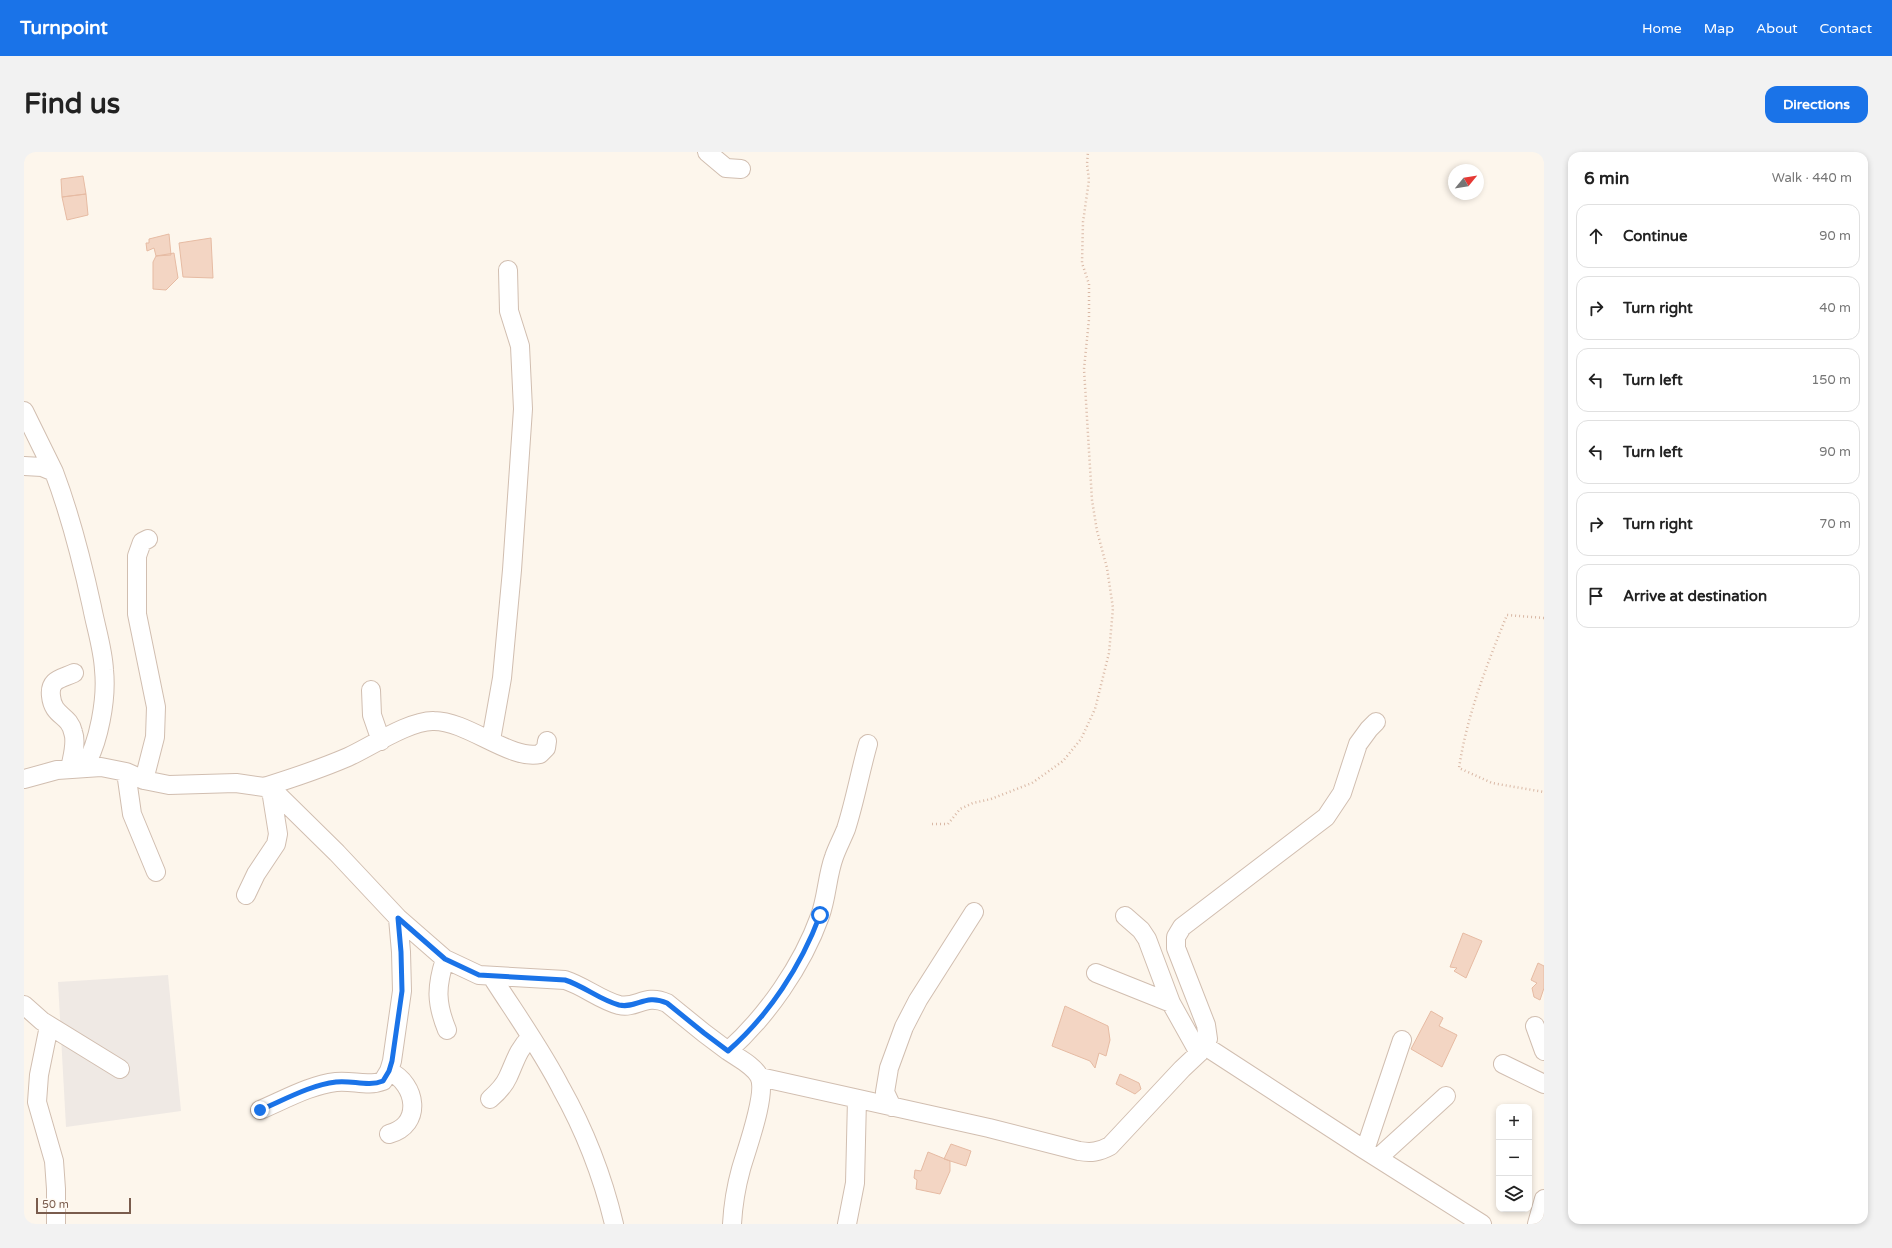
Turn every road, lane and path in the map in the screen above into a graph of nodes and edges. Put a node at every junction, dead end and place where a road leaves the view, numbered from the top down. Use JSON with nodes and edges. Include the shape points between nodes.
{"nodes":[{"id":1,"x":1088,"y":152,"type":"edge"},
{"id":2,"x":703,"y":155,"type":"edge"},
{"id":3,"x":741,"y":169,"type":"dead end"},
{"id":4,"x":508,"y":270,"type":"dead end"},
{"id":5,"x":24,"y":411,"type":"edge"},
{"id":6,"x":24,"y":466,"type":"edge"},
{"id":7,"x":54,"y":472,"type":"junction"},
{"id":8,"x":148,"y":539,"type":"dead end"},
{"id":9,"x":1544,"y":618,"type":"edge"},
{"id":10,"x":74,"y":673,"type":"dead end"},
{"id":11,"x":371,"y":690,"type":"dead end"},
{"id":12,"x":1376,"y":722,"type":"dead end"},
{"id":13,"x":381,"y":740,"type":"junction"},
{"id":14,"x":491,"y":740,"type":"junction"},
{"id":15,"x":547,"y":741,"type":"dead end"},
{"id":16,"x":868,"y":744,"type":"dead end"},
{"id":17,"x":77,"y":768,"type":"junction"},
{"id":18,"x":126,"y":772,"type":"junction"},
{"id":19,"x":24,"y":779,"type":"edge"},
{"id":20,"x":144,"y":780,"type":"junction"},
{"id":21,"x":268,"y":789,"type":"junction"},
{"id":22,"x":1544,"y":792,"type":"edge"},
{"id":23,"x":932,"y":824,"type":"dead end"},
{"id":24,"x":156,"y":872,"type":"dead end"},
{"id":25,"x":246,"y":895,"type":"dead end"},
{"id":26,"x":974,"y":912,"type":"dead end"},
{"id":27,"x":1125,"y":916,"type":"dead end"},
{"id":28,"x":398,"y":918,"type":"junction"},
{"id":29,"x":445,"y":959,"type":"junction"},
{"id":30,"x":1096,"y":973,"type":"dead end"},
{"id":31,"x":492,"y":976,"type":"junction"},
{"id":32,"x":1171,"y":1003,"type":"junction"},
{"id":33,"x":24,"y":1005,"type":"edge"},
{"id":34,"x":49,"y":1026,"type":"junction"},
{"id":35,"x":1536,"y":1026,"type":"dead end"},
{"id":36,"x":447,"y":1030,"type":"dead end"},
{"id":37,"x":530,"y":1038,"type":"junction"},
{"id":38,"x":1402,"y":1040,"type":"dead end"},
{"id":39,"x":1202,"y":1049,"type":"junction"},
{"id":40,"x":728,"y":1051,"type":"junction"},
{"id":41,"x":1544,"y":1051,"type":"edge"},
{"id":42,"x":1503,"y":1064,"type":"dead end"},
{"id":43,"x":120,"y":1069,"type":"dead end"},
{"id":44,"x":389,"y":1071,"type":"junction"},
{"id":45,"x":760,"y":1077,"type":"junction"},
{"id":46,"x":1544,"y":1084,"type":"edge"},
{"id":47,"x":1446,"y":1096,"type":"dead end"},
{"id":48,"x":490,"y":1099,"type":"dead end"},
{"id":49,"x":857,"y":1099,"type":"junction"},
{"id":50,"x":892,"y":1107,"type":"junction"},
{"id":51,"x":260,"y":1110,"type":"dead end"},
{"id":52,"x":389,"y":1134,"type":"dead end"},
{"id":53,"x":1372,"y":1154,"type":"junction"},
{"id":54,"x":1544,"y":1199,"type":"edge"},
{"id":55,"x":56,"y":1224,"type":"edge"},
{"id":56,"x":614,"y":1224,"type":"edge"},
{"id":57,"x":732,"y":1224,"type":"edge"},
{"id":58,"x":847,"y":1224,"type":"edge"},
{"id":59,"x":1482,"y":1224,"type":"edge"},
{"id":60,"x":1537,"y":1224,"type":"edge"}],
"edges":[{"from":1,"to":23,"type":"path","via":[[1089,180],[1083,222],[1082,263],[1089,284],[1089,319],[1084,368],[1092,500],[1113,608],[1109,653],[1095,708],[1081,740],[1063,761],[1032,783],[960,809],[948,824]]},
{"from":2,"to":3,"type":"street","via":[[726,168]]},
{"from":4,"to":14,"type":"street","via":[[509,312],[520,346],[522,424],[502,678]]},
{"from":5,"to":7,"type":"street"},
{"from":6,"to":7,"type":"street","via":[[42,467]]},
{"from":7,"to":17,"type":"street","via":[[75,535],[104,670],[103,700],[94,747]]},
{"from":8,"to":20,"type":"street","via":[[142,542],[137,556],[137,614],[156,707],[155,737]]},
{"from":9,"to":22,"type":"path","via":[[1507,615],[1462,744],[1459,768],[1492,783]]},
{"from":10,"to":17,"type":"street","via":[[50,686],[52,706],[74,732]]},
{"from":11,"to":13,"type":"street","via":[[372,715]]},
{"from":12,"to":39,"type":"street","via":[[1358,744],[1342,793],[1326,817],[1179,931],[1176,948],[1206,1025],[1208,1039]]},
{"from":13,"to":14,"type":"street","via":[[432,720],[453,724]]},
{"from":13,"to":21,"type":"street","via":[[313,772]]},
{"from":14,"to":15,"type":"street","via":[[512,750],[532,755],[542,753]]},
{"from":16,"to":40,"type":"street","via":[[850,816],[834,857],[816,926],[781,989],[747,1033]]},
{"from":17,"to":18,"type":"street","via":[[100,767]]},
{"from":17,"to":19,"type":"street","via":[[40,773]]},
{"from":18,"to":20,"type":"street"},
{"from":18,"to":24,"type":"street","via":[[132,814]]},
{"from":20,"to":21,"type":"street","via":[[169,785],[236,783]]},
{"from":21,"to":25,"type":"street","via":[[278,834],[276,844],[256,874]]},
{"from":21,"to":28,"type":"street","via":[[337,853]]},
{"from":26,"to":50,"type":"street","via":[[918,1000],[904,1027],[889,1068],[885,1092]]},
{"from":27,"to":32,"type":"street","via":[[1141,930],[1146,939]]},
{"from":28,"to":29,"type":"street"},
{"from":28,"to":44,"type":"street","via":[[402,991]]},
{"from":29,"to":31,"type":"street","via":[[479,975]]},
{"from":29,"to":36,"type":"street","via":[[437,996]]},
{"from":30,"to":32,"type":"street"},
{"from":31,"to":37,"type":"street"},
{"from":31,"to":40,"type":"street","via":[[565,980],[621,1005],[629,1006],[652,998],[660,1000]]},
{"from":32,"to":39,"type":"street"},
{"from":33,"to":34,"type":"street"},
{"from":34,"to":43,"type":"street"},
{"from":34,"to":55,"type":"street","via":[[39,1075],[37,1102],[54,1161]]},
{"from":35,"to":41,"type":"street"},
{"from":37,"to":48,"type":"street","via":[[522,1045],[503,1086]]},
{"from":37,"to":56,"type":"street","via":[[562,1088],[578,1123]]},
{"from":38,"to":53,"type":"street"},
{"from":39,"to":50,"type":"street","via":[[1110,1146],[1097,1152],[1079,1152]]},
{"from":39,"to":53,"type":"street"},
{"from":40,"to":45,"type":"street"},
{"from":42,"to":46,"type":"street"},
{"from":44,"to":51,"type":"street","via":[[383,1081],[378,1083],[330,1083]]},
{"from":44,"to":52,"type":"street","via":[[397,1074],[408,1087],[412,1108],[410,1119],[402,1130]]},
{"from":45,"to":49,"type":"street"},
{"from":45,"to":57,"type":"street","via":[[760,1100],[740,1170]]},
{"from":47,"to":53,"type":"street"},
{"from":49,"to":50,"type":"street"},
{"from":49,"to":58,"type":"street","via":[[855,1183]]},
{"from":53,"to":59,"type":"street"},
{"from":54,"to":60,"type":"street"}]}
